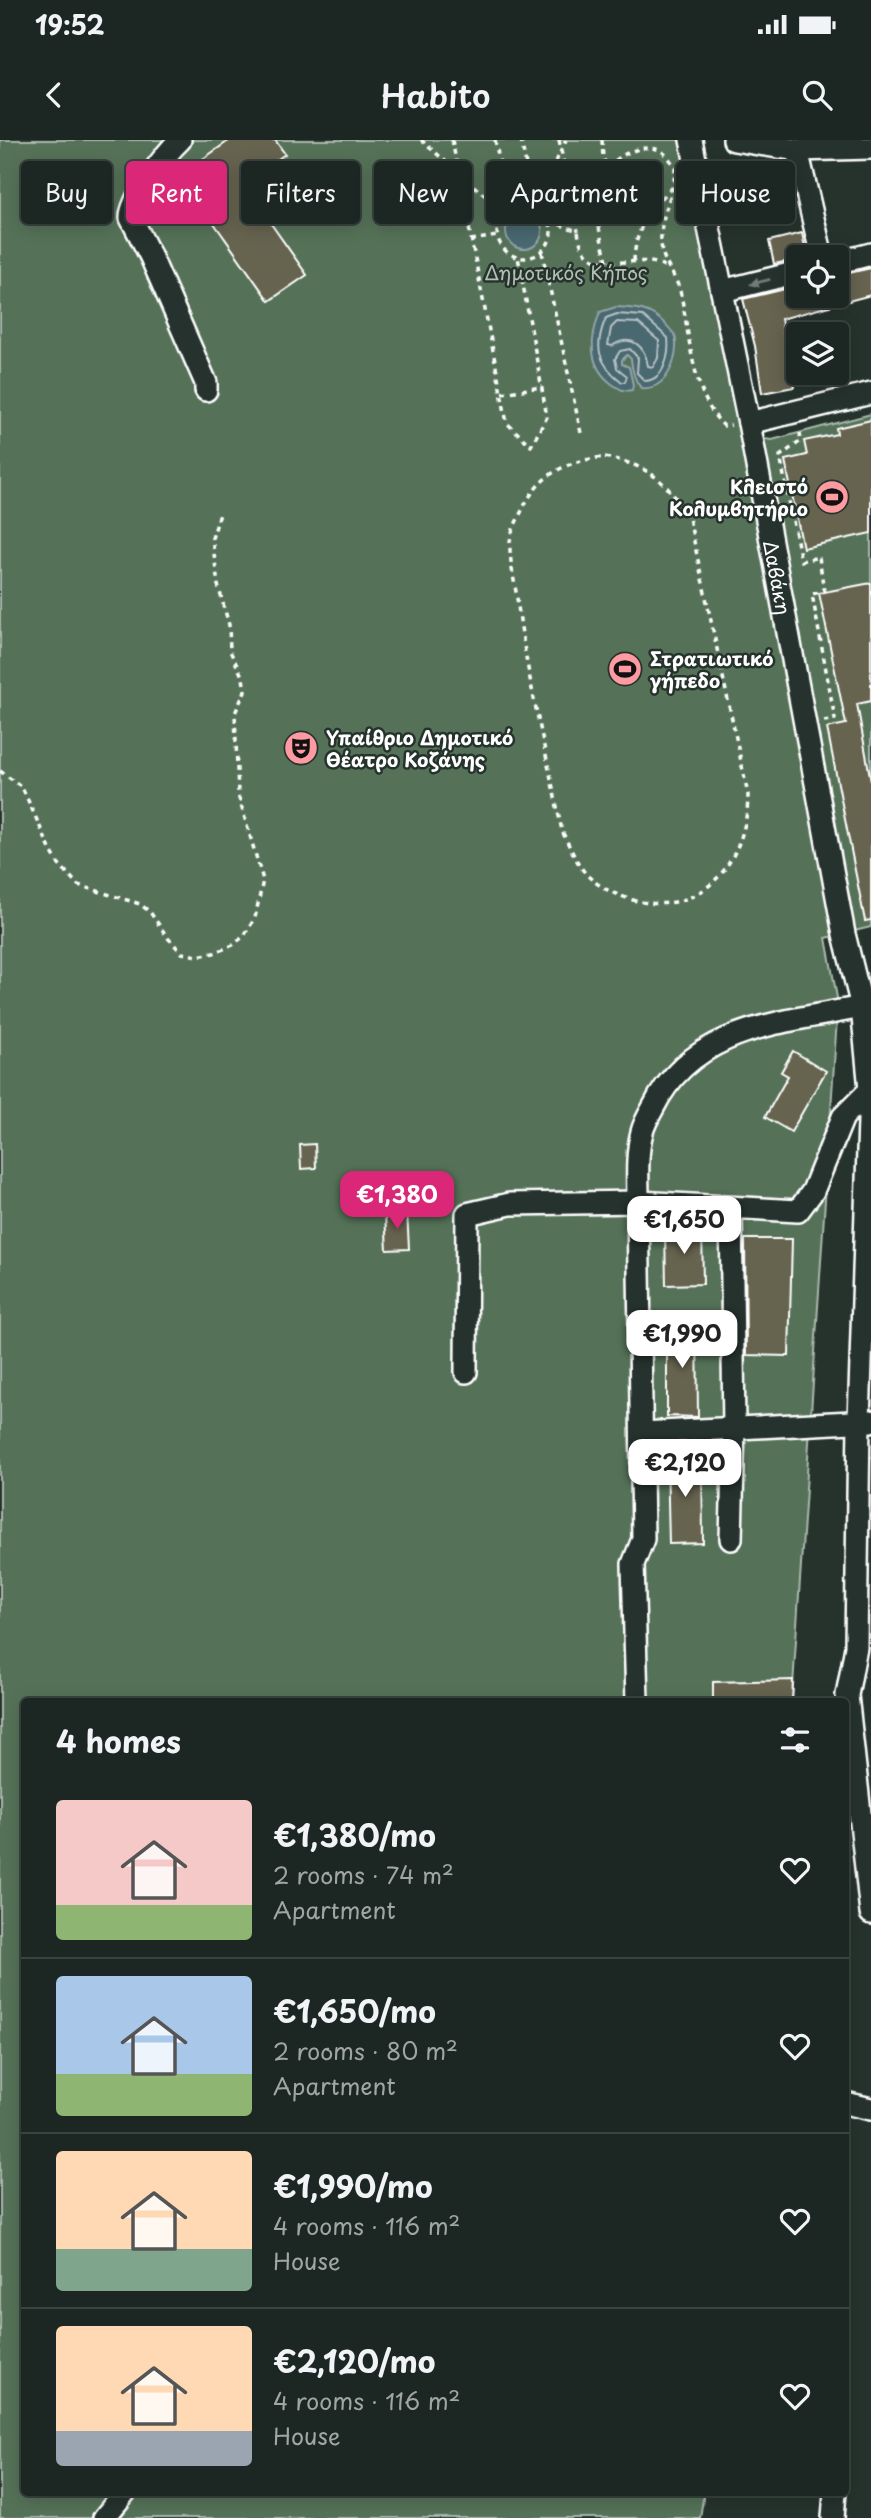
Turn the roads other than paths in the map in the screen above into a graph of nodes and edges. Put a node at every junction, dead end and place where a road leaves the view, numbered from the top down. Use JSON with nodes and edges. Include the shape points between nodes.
{"nodes":[{"id":1,"x":691,"y":140,"type":"edge"},
{"id":2,"x":734,"y":140,"type":"edge"},
{"id":3,"x":177,"y":141,"type":"edge"},
{"id":4,"x":871,"y":148,"type":"edge"},
{"id":5,"x":797,"y":150,"type":"junction"},
{"id":6,"x":819,"y":245,"type":"edge"},
{"id":7,"x":871,"y":254,"type":"edge"},
{"id":8,"x":849,"y":260,"type":"edge"},
{"id":9,"x":786,"y":275,"type":"edge"},
{"id":10,"x":722,"y":291,"type":"junction"},
{"id":11,"x":206,"y":390,"type":"dead end"},
{"id":12,"x":871,"y":393,"type":"edge"},
{"id":13,"x":740,"y":424,"type":"junction"},
{"id":14,"x":867,"y":1009,"type":"edge"},
{"id":15,"x":870,"y":1090,"type":"edge"},
{"id":16,"x":638,"y":1202,"type":"junction"},
{"id":17,"x":731,"y":1208,"type":"junction"},
{"id":18,"x":466,"y":1372,"type":"dead end"},
{"id":19,"x":865,"y":1421,"type":"edge"},
{"id":20,"x":734,"y":1427,"type":"junction"},
{"id":21,"x":642,"y":1433,"type":"junction"},
{"id":22,"x":731,"y":1539,"type":"dead end"},
{"id":23,"x":863,"y":1648,"type":"edge"},
{"id":24,"x":637,"y":1698,"type":"edge"},
{"id":25,"x":841,"y":1698,"type":"edge"},
{"id":26,"x":849,"y":1755,"type":"edge"},
{"id":27,"x":871,"y":1913,"type":"edge"},
{"id":28,"x":849,"y":2104,"type":"edge"},
{"id":29,"x":871,"y":2109,"type":"edge"},
{"id":30,"x":122,"y":2496,"type":"edge"},
{"id":31,"x":835,"y":2496,"type":"edge"},
{"id":32,"x":104,"y":2518,"type":"edge"},
{"id":33,"x":833,"y":2518,"type":"edge"}],
"edges":[{"from":1,"to":10,"type":"street","name":"Δαβάκη"},
{"from":2,"to":5,"type":"street"},
{"from":3,"to":11,"type":"street","via":[[134,204],[131,218]]},
{"from":4,"to":5,"type":"street"},
{"from":5,"to":6,"type":"street"},
{"from":7,"to":8,"type":"street"},
{"from":9,"to":10,"type":"street","one_way":true},
{"from":10,"to":13,"type":"street","name":"Δαβάκη"},
{"from":12,"to":13,"type":"street"},
{"from":13,"to":14,"type":"street","name":"Δαβάκη","via":[[844,934]]},
{"from":14,"to":15,"type":"street","name":"Δαβάκη"},
{"from":14,"to":16,"type":"street","via":[[740,1033],[713,1043],[688,1061],[667,1082],[642,1130]]},
{"from":15,"to":17,"type":"street","via":[[843,1117],[813,1191],[798,1211]]},
{"from":15,"to":19,"type":"street","name":"Δαβάκη"},
{"from":16,"to":17,"type":"street"},
{"from":16,"to":18,"type":"street","via":[[510,1204],[467,1214]]},
{"from":16,"to":21,"type":"street"},
{"from":17,"to":20,"type":"street"},
{"from":19,"to":20,"type":"street"},
{"from":19,"to":23,"type":"street","name":"Δαβάκη"},
{"from":20,"to":21,"type":"street"},
{"from":20,"to":22,"type":"street"},
{"from":21,"to":24,"type":"street","via":[[643,1539],[633,1564]]},
{"from":23,"to":25,"type":"street","name":"Δαβάκη"},
{"from":26,"to":27,"type":"street","name":"Δαβάκη"},
{"from":28,"to":29,"type":"street"},
{"from":30,"to":32,"type":"street"},
{"from":31,"to":33,"type":"street"}]}
